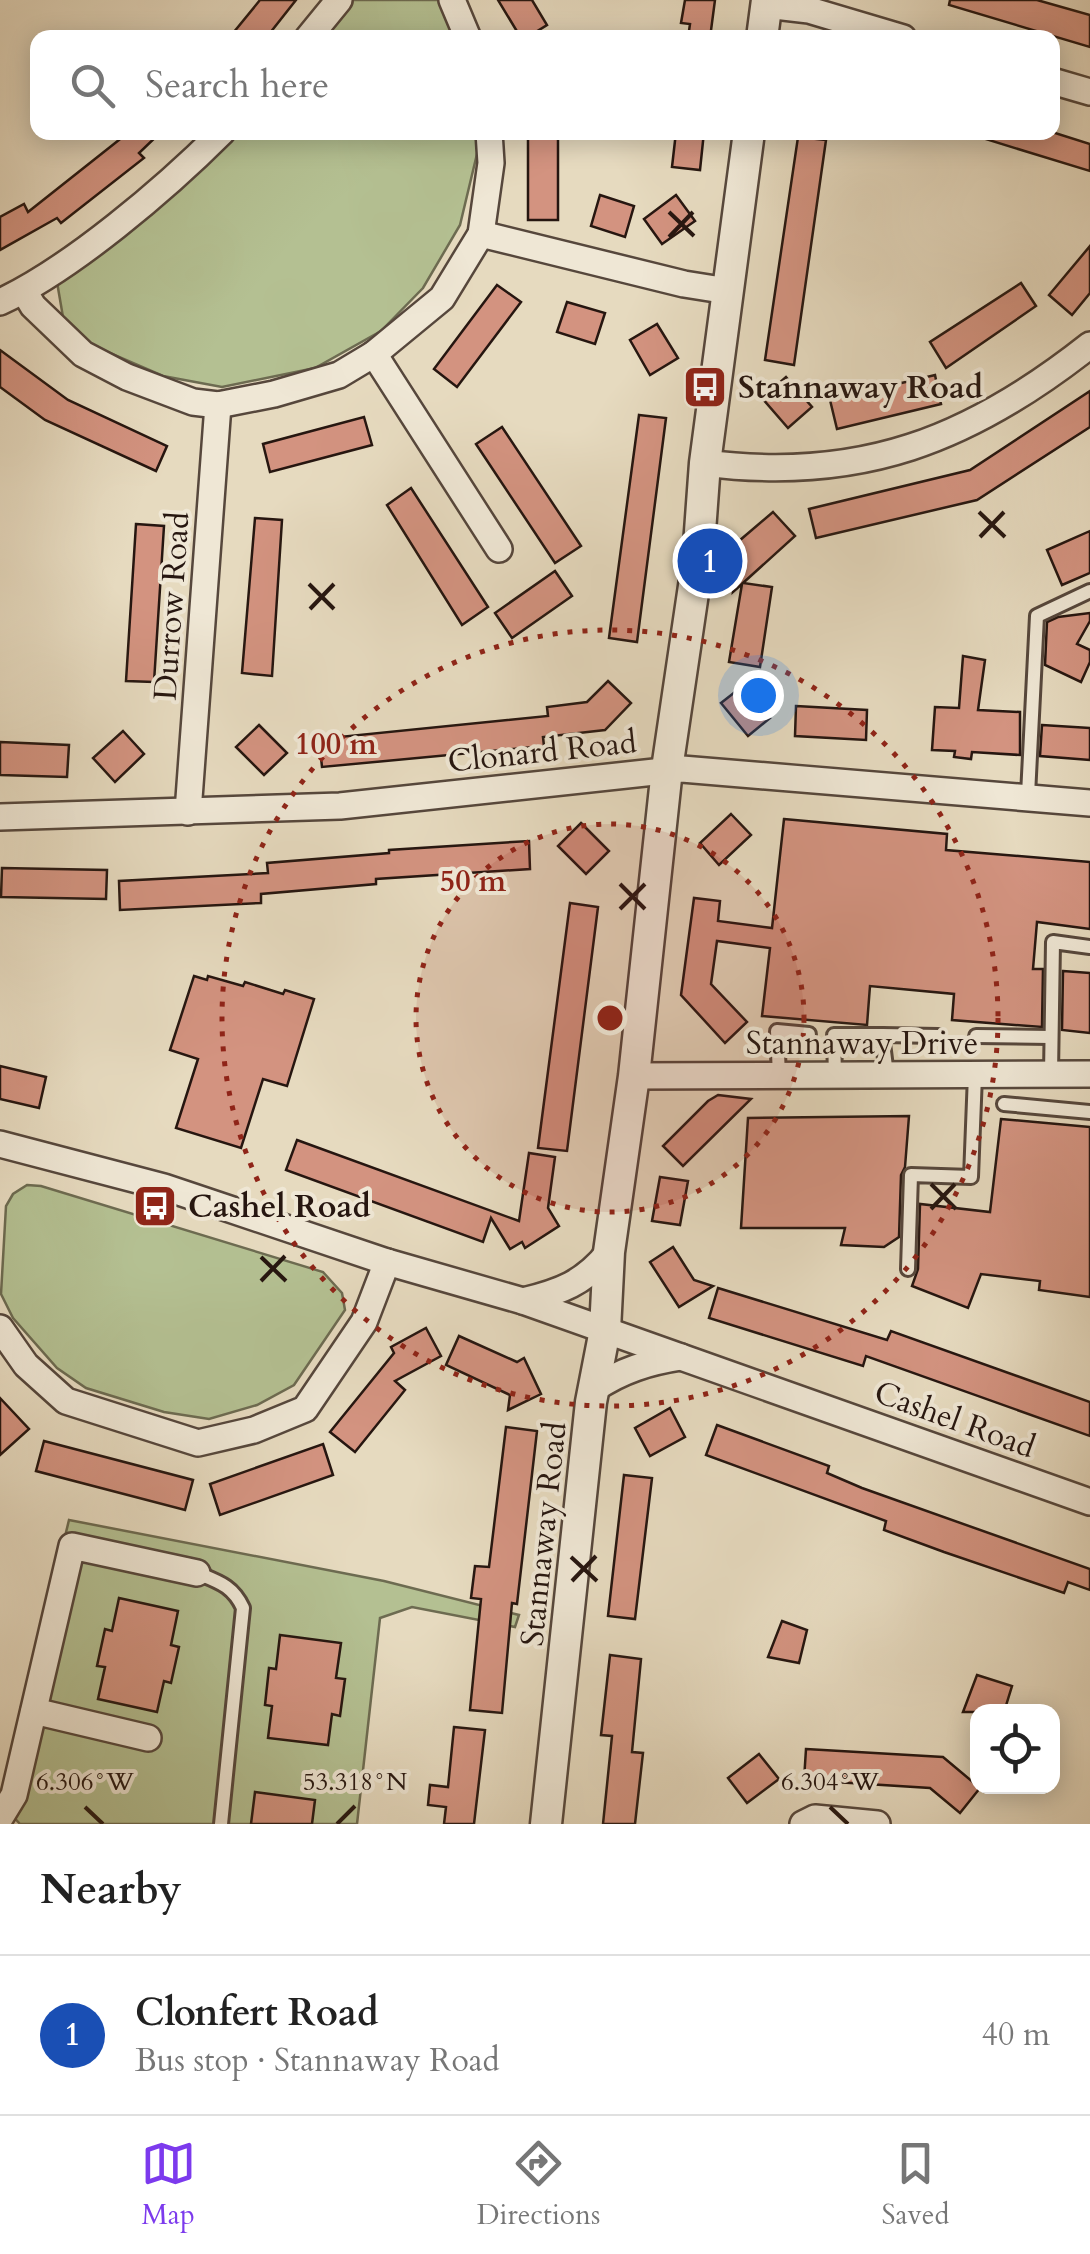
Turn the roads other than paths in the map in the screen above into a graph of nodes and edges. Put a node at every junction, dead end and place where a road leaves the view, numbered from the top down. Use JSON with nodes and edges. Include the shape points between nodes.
{"nodes":[{"id":1,"x":339,"y":0,"type":"edge"},
{"id":2,"x":452,"y":0,"type":"edge"},
{"id":3,"x":766,"y":2,"type":"edge"},
{"id":4,"x":315,"y":30,"type":"edge"},
{"id":5,"x":465,"y":30,"type":"edge"},
{"id":6,"x":763,"y":30,"type":"edge"},
{"id":7,"x":876,"y":30,"type":"edge"},
{"id":8,"x":1060,"y":83,"type":"edge"},
{"id":9,"x":1090,"y":92,"type":"edge"},
{"id":10,"x":213,"y":140,"type":"edge"},
{"id":11,"x":491,"y":140,"type":"edge"},
{"id":12,"x":748,"y":140,"type":"edge"},
{"id":13,"x":481,"y":234,"type":"junction"},
{"id":14,"x":24,"y":291,"type":"junction"},
{"id":15,"x":728,"y":291,"type":"junction"},
{"id":16,"x":0,"y":302,"type":"edge"},
{"id":17,"x":1090,"y":344,"type":"edge"},
{"id":18,"x":374,"y":354,"type":"junction"},
{"id":19,"x":218,"y":405,"type":"junction"},
{"id":20,"x":706,"y":464,"type":"junction"},
{"id":21,"x":500,"y":549,"type":"dead end"},
{"id":22,"x":1090,"y":591,"type":"edge"},
{"id":23,"x":666,"y":769,"type":"junction"},
{"id":24,"x":1028,"y":795,"type":"junction"},
{"id":25,"x":1090,"y":803,"type":"edge"},
{"id":26,"x":188,"y":812,"type":"junction"},
{"id":27,"x":0,"y":817,"type":"edge"},
{"id":28,"x":1090,"y":947,"type":"edge"},
{"id":29,"x":809,"y":1034,"type":"dead end"},
{"id":30,"x":882,"y":1034,"type":"junction"},
{"id":31,"x":938,"y":1036,"type":"dead end"},
{"id":32,"x":976,"y":1036,"type":"dead end"},
{"id":33,"x":1050,"y":1037,"type":"junction"},
{"id":34,"x":1051,"y":1074,"type":"junction"},
{"id":35,"x":1090,"y":1074,"type":"edge"},
{"id":36,"x":975,"y":1075,"type":"junction"},
{"id":37,"x":634,"y":1076,"type":"junction"},
{"id":38,"x":779,"y":1076,"type":"junction"},
{"id":39,"x":836,"y":1076,"type":"junction"},
{"id":40,"x":887,"y":1076,"type":"junction"},
{"id":41,"x":1004,"y":1104,"type":"dead end"},
{"id":42,"x":1090,"y":1112,"type":"edge"},
{"id":43,"x":0,"y":1144,"type":"edge"},
{"id":44,"x":609,"y":1252,"type":"junction"},
{"id":45,"x":387,"y":1262,"type":"junction"},
{"id":46,"x":908,"y":1269,"type":"dead end"},
{"id":47,"x":523,"y":1302,"type":"junction"},
{"id":48,"x":0,"y":1328,"type":"edge"},
{"id":49,"x":605,"y":1330,"type":"junction"},
{"id":50,"x":686,"y":1356,"type":"junction"},
{"id":51,"x":594,"y":1389,"type":"junction"},
{"id":52,"x":1090,"y":1502,"type":"edge"},
{"id":53,"x":197,"y":1573,"type":"joint"},
{"id":54,"x":34,"y":1711,"type":"junction"},
{"id":55,"x":148,"y":1738,"type":"dead end"},
{"id":56,"x":0,"y":1818,"type":"edge"},
{"id":57,"x":221,"y":1824,"type":"edge"},
{"id":58,"x":546,"y":1824,"type":"edge"},
{"id":59,"x":803,"y":1824,"type":"edge"},
{"id":60,"x":876,"y":1824,"type":"edge"}],
"edges":[{"from":1,"to":4,"type":"street"},
{"from":2,"to":5,"type":"street"},
{"from":3,"to":6,"type":"street"},
{"from":3,"to":7,"type":"street"},
{"from":8,"to":9,"type":"street"},
{"from":10,"to":14,"type":"street"},
{"from":11,"to":13,"type":"street"},
{"from":12,"to":15,"type":"street","name":"Stannaway Road"},
{"from":13,"to":15,"type":"street"},
{"from":13,"to":18,"type":"street","via":[[442,298]]},
{"from":14,"to":16,"type":"street"},
{"from":14,"to":19,"type":"street","via":[[83,354],[192,402]]},
{"from":15,"to":20,"type":"street","name":"Stannaway Road"},
{"from":17,"to":20,"type":"street","via":[[1050,376],[930,442],[828,466]]},
{"from":18,"to":19,"type":"street","via":[[339,375]]},
{"from":18,"to":21,"type":"street"},
{"from":19,"to":26,"type":"street","name":"Durrow Road"},
{"from":20,"to":23,"type":"street","name":"Stannaway Road"},
{"from":22,"to":24,"type":"lane","via":[[1036,616]]},
{"from":23,"to":24,"type":"street","name":"Clonard Road"},
{"from":23,"to":26,"type":"street","name":"Clonard Road","via":[[340,806]]},
{"from":23,"to":37,"type":"street","name":"Stannaway Road"},
{"from":24,"to":25,"type":"street","name":"Clonard Road"},
{"from":26,"to":27,"type":"street","name":"Clonard Road"},
{"from":28,"to":33,"type":"lane","via":[[1053,942]]},
{"from":29,"to":38,"type":"lane","via":[[778,1031]]},
{"from":30,"to":31,"type":"lane"},
{"from":30,"to":39,"type":"lane","via":[[834,1034]]},
{"from":30,"to":40,"type":"lane"},
{"from":32,"to":33,"type":"lane"},
{"from":33,"to":34,"type":"lane"},
{"from":34,"to":35,"type":"street","name":"Stannaway Drive"},
{"from":34,"to":36,"type":"street","name":"Stannaway Drive"},
{"from":36,"to":40,"type":"street","name":"Stannaway Drive"},
{"from":36,"to":46,"type":"lane","via":[[972,1178],[910,1175]]},
{"from":37,"to":38,"type":"street","name":"Stannaway Drive"},
{"from":37,"to":44,"type":"street","name":"Stannaway Road"},
{"from":38,"to":39,"type":"street","name":"Stannaway Drive"},
{"from":39,"to":40,"type":"street","name":"Stannaway Drive"},
{"from":41,"to":42,"type":"lane"},
{"from":43,"to":45,"type":"street","name":"Cashel Road","via":[[164,1187]]},
{"from":44,"to":47,"type":"street","via":[[576,1284]]},
{"from":44,"to":49,"type":"street","name":"Stannaway Road"},
{"from":45,"to":47,"type":"street","name":"Cashel Road"},
{"from":45,"to":48,"type":"street","via":[[364,1322],[305,1409],[198,1443],[66,1401],[26,1366]]},
{"from":47,"to":49,"type":"street","name":"Cashel Road"},
{"from":49,"to":50,"type":"street","name":"Cashel Road"},
{"from":49,"to":51,"type":"street","name":"Stannaway Road"},
{"from":50,"to":51,"type":"street","via":[[649,1362]]},
{"from":50,"to":52,"type":"street","name":"Cashel Road"},
{"from":51,"to":58,"type":"street","name":"Stannaway Road"},
{"from":53,"to":54,"type":"street","via":[[72,1546]]},
{"from":53,"to":57,"type":"lane","via":[[228,1585],[243,1608]]},
{"from":54,"to":55,"type":"street"},
{"from":54,"to":56,"type":"street","via":[[14,1795]]},
{"from":59,"to":60,"type":"street","via":[[815,1818]]}]}
